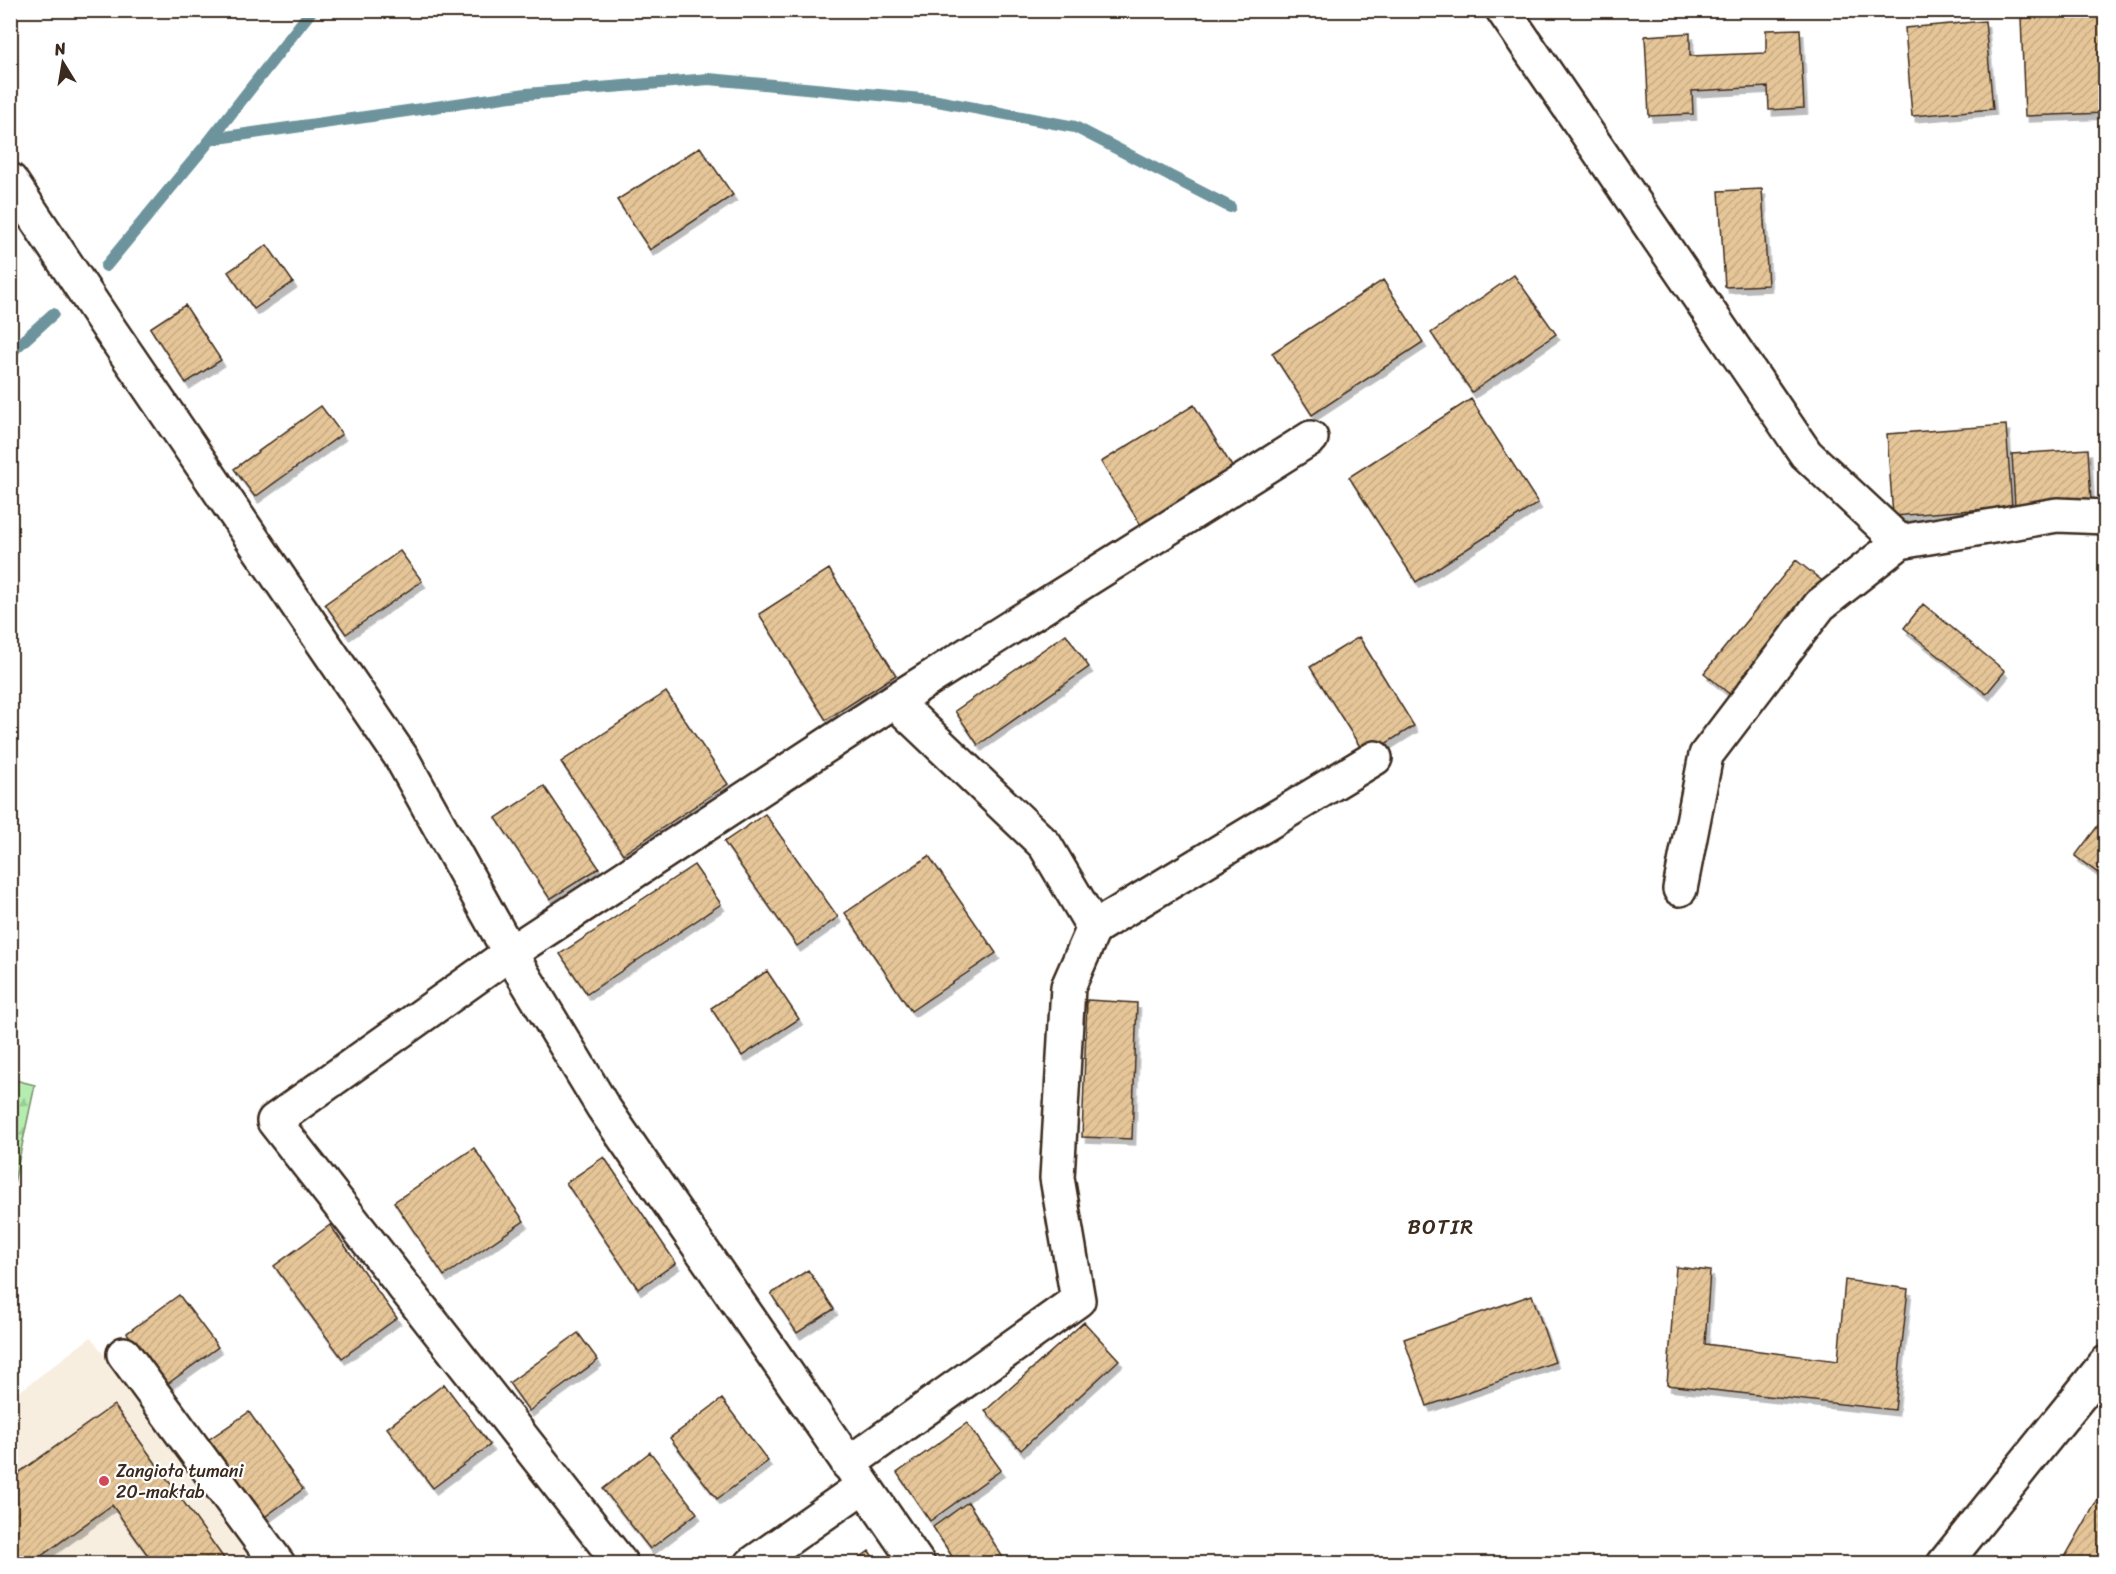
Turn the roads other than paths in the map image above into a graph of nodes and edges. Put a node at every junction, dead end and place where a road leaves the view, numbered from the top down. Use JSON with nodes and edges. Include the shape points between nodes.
{"nodes":[{"id":1,"x":1503,"y":10,"type":"edge"},
{"id":2,"x":10,"y":180,"type":"edge"},
{"id":3,"x":1311,"y":438,"type":"dead end"},
{"id":4,"x":2106,"y":517,"type":"edge"},
{"id":5,"x":1900,"y":542,"type":"junction"},
{"id":6,"x":894,"y":701,"type":"junction"},
{"id":7,"x":1375,"y":759,"type":"dead end"},
{"id":8,"x":1680,"y":889,"type":"dead end"},
{"id":9,"x":1094,"y":928,"type":"junction"},
{"id":10,"x":510,"y":952,"type":"junction"},
{"id":11,"x":124,"y":1354,"type":"dead end"},
{"id":12,"x":2106,"y":1363,"type":"edge"},
{"id":13,"x":856,"y":1475,"type":"junction"},
{"id":14,"x":278,"y":1563,"type":"edge"},
{"id":15,"x":621,"y":1563,"type":"edge"},
{"id":16,"x":752,"y":1563,"type":"edge"},
{"id":17,"x":918,"y":1563,"type":"edge"},
{"id":18,"x":1944,"y":1563,"type":"edge"}],
"edges":[{"from":1,"to":5,"type":"street","via":[[1806,454]]},
{"from":2,"to":10,"type":"street","via":[[401,757]]},
{"from":3,"to":6,"type":"street"},
{"from":4,"to":5,"type":"street","via":[[2056,515]]},
{"from":5,"to":8,"type":"street","via":[[1820,605],[1706,755]]},
{"from":6,"to":9,"type":"street","via":[[1045,845]]},
{"from":6,"to":10,"type":"street"},
{"from":7,"to":9,"type":"street"},
{"from":9,"to":13,"type":"street","via":[[1068,987],[1057,1178],[1077,1300]]},
{"from":10,"to":13,"type":"street","via":[[603,1107]]},
{"from":10,"to":15,"type":"street","via":[[274,1121]]},
{"from":11,"to":14,"type":"street"},
{"from":12,"to":18,"type":"street"},
{"from":13,"to":16,"type":"street"},
{"from":13,"to":17,"type":"street"}]}
